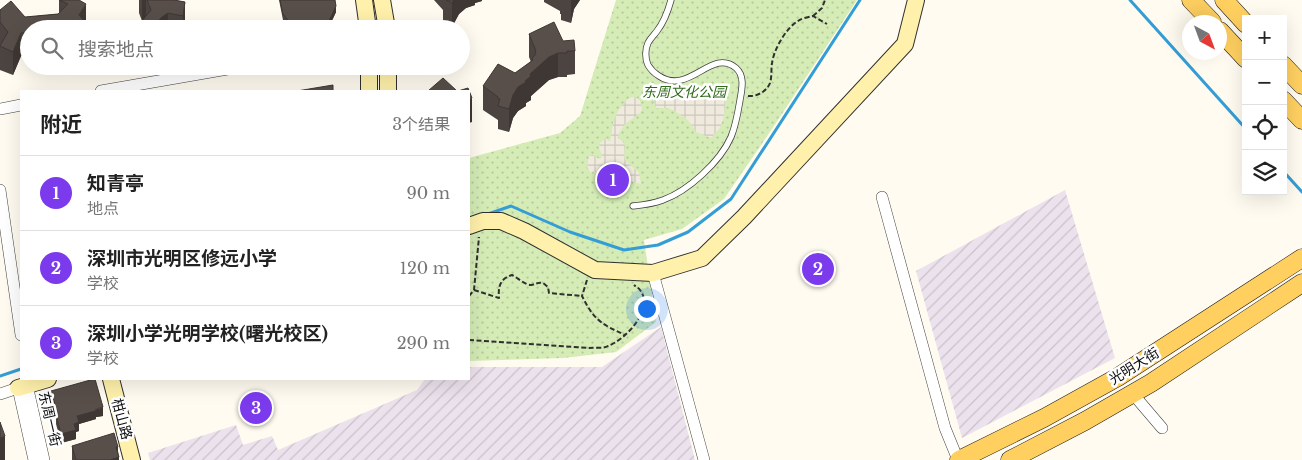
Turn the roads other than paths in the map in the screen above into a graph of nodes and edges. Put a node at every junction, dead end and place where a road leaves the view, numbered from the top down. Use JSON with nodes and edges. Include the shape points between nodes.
{"nodes":[{"id":1,"x":364,"y":0,"type":"edge"},
{"id":2,"x":382,"y":0,"type":"edge"},
{"id":3,"x":670,"y":0,"type":"edge"},
{"id":4,"x":916,"y":0,"type":"edge"},
{"id":5,"x":1191,"y":0,"type":"edge"},
{"id":6,"x":1224,"y":0,"type":"edge"},
{"id":7,"x":1205,"y":15,"type":"edge"},
{"id":8,"x":367,"y":20,"type":"edge"},
{"id":9,"x":385,"y":20,"type":"edge"},
{"id":10,"x":1242,"y":20,"type":"edge"},
{"id":11,"x":1227,"y":39,"type":"edge"},
{"id":12,"x":1242,"y":55,"type":"edge"},
{"id":13,"x":1287,"y":69,"type":"edge"},
{"id":14,"x":193,"y":75,"type":"edge"},
{"id":15,"x":369,"y":75,"type":"edge"},
{"id":16,"x":388,"y":75,"type":"edge"},
{"id":17,"x":1302,"y":85,"type":"edge"},
{"id":18,"x":107,"y":90,"type":"edge"},
{"id":19,"x":369,"y":90,"type":"edge"},
{"id":20,"x":388,"y":90,"type":"edge"},
{"id":21,"x":1287,"y":104,"type":"edge"},
{"id":22,"x":20,"y":105,"type":"edge"},
{"id":23,"x":0,"y":109,"type":"edge"},
{"id":24,"x":1302,"y":120,"type":"edge"},
{"id":25,"x":0,"y":190,"type":"edge"},
{"id":26,"x":882,"y":197,"type":"dead end"},
{"id":27,"x":633,"y":206,"type":"dead end"},
{"id":28,"x":474,"y":230,"type":"edge"},
{"id":29,"x":1302,"y":258,"type":"edge"},
{"id":30,"x":653,"y":273,"type":"junction"},
{"id":31,"x":1302,"y":283,"type":"edge"},
{"id":32,"x":20,"y":328,"type":"edge"},
{"id":33,"x":45,"y":380,"type":"edge"},
{"id":34,"x":111,"y":380,"type":"edge"},
{"id":35,"x":23,"y":387,"type":"junction"},
{"id":36,"x":0,"y":394,"type":"edge"},
{"id":37,"x":1133,"y":394,"type":"junction"},
{"id":38,"x":1162,"y":428,"type":"dead end"},
{"id":39,"x":34,"y":460,"type":"edge"},
{"id":40,"x":44,"y":460,"type":"edge"},
{"id":41,"x":132,"y":460,"type":"edge"},
{"id":42,"x":704,"y":460,"type":"edge"},
{"id":43,"x":958,"y":460,"type":"edge"},
{"id":44,"x":1010,"y":460,"type":"edge"}],
"edges":[{"from":1,"to":8,"type":"street"},
{"from":2,"to":9,"type":"street"},
{"from":3,"to":27,"type":"lane","via":[[664,19],[648,42],[647,64],[662,78],[684,80],[718,62],[728,63],[742,78],[741,95],[731,137],[703,173],[684,190],[662,201]]},
{"from":4,"to":30,"type":"street","via":[[905,44],[744,217],[702,258]]},
{"from":5,"to":7,"type":"main road"},
{"from":6,"to":10,"type":"main road"},
{"from":11,"to":12,"type":"main road"},
{"from":13,"to":17,"type":"main road"},
{"from":14,"to":18,"type":"street"},
{"from":15,"to":19,"type":"street"},
{"from":16,"to":20,"type":"street"},
{"from":21,"to":24,"type":"main road"},
{"from":22,"to":23,"type":"street"},
{"from":25,"to":32,"type":"street"},
{"from":26,"to":43,"type":"street","via":[[945,428]]},
{"from":28,"to":30,"type":"street","via":[[482,221],[502,221],[595,270]]},
{"from":29,"to":43,"type":"main road","name":"光明大街","via":[[1118,377]]},
{"from":30,"to":42,"type":"street"},
{"from":31,"to":37,"type":"main road","name":"光明大街"},
{"from":33,"to":35,"type":"street"},
{"from":34,"to":41,"type":"street","name":"柑山路"},
{"from":35,"to":36,"type":"street"},
{"from":35,"to":39,"type":"street","name":"东周一街"},
{"from":35,"to":40,"type":"street","name":"东周一街"},
{"from":37,"to":38,"type":"street"},
{"from":37,"to":44,"type":"main road","name":"光明大街"}]}
